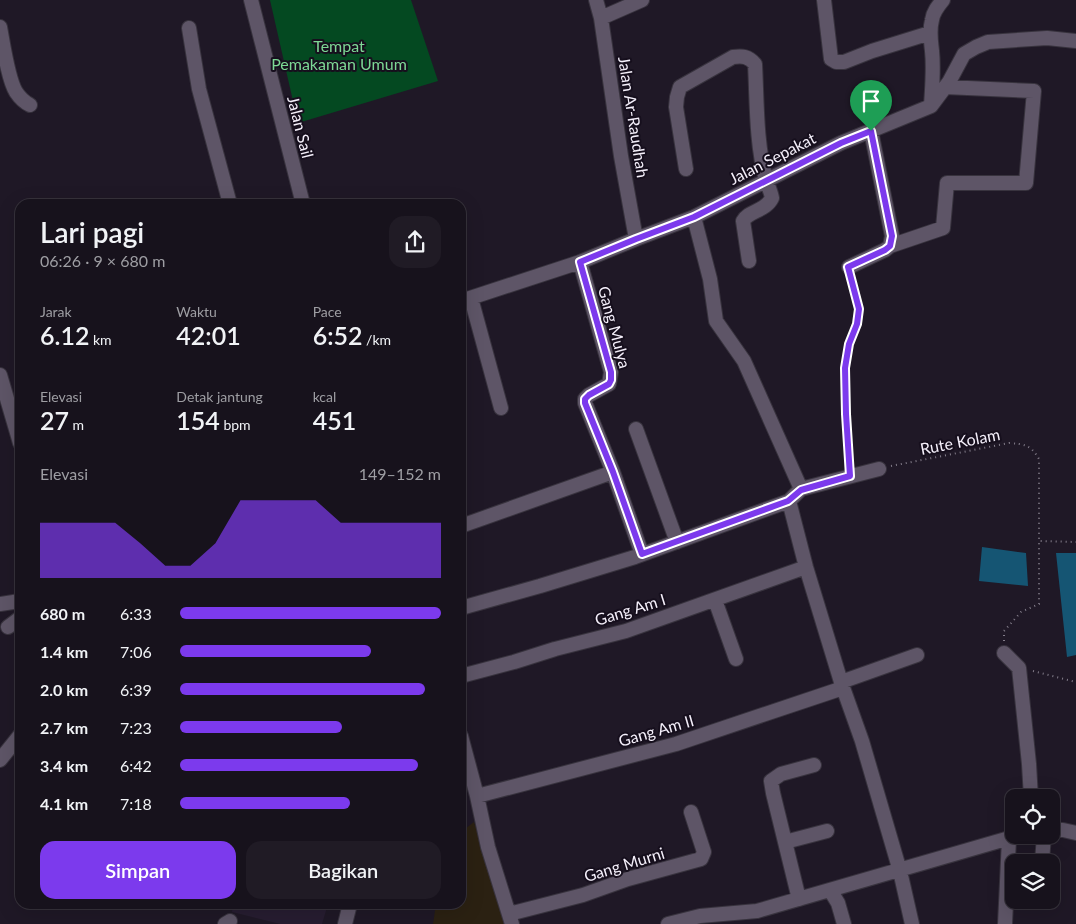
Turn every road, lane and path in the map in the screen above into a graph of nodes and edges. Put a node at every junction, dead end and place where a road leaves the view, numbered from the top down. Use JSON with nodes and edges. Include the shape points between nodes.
{"nodes":[{"id":1,"x":251,"y":0,"type":"edge"},
{"id":2,"x":596,"y":0,"type":"edge"},
{"id":3,"x":642,"y":0,"type":"edge"},
{"id":4,"x":824,"y":0,"type":"edge"},
{"id":5,"x":944,"y":0,"type":"edge"},
{"id":6,"x":601,"y":18,"type":"junction"},
{"id":7,"x":0,"y":27,"type":"edge"},
{"id":8,"x":189,"y":28,"type":"dead end"},
{"id":9,"x":930,"y":33,"type":"junction"},
{"id":10,"x":1076,"y":42,"type":"edge"},
{"id":11,"x":945,"y":87,"type":"junction"},
{"id":12,"x":30,"y":105,"type":"dead end"},
{"id":13,"x":931,"y":106,"type":"junction"},
{"id":14,"x":871,"y":131,"type":"junction"},
{"id":15,"x":686,"y":169,"type":"dead end"},
{"id":16,"x":766,"y":181,"type":"junction"},
{"id":17,"x":229,"y":199,"type":"edge"},
{"id":18,"x":303,"y":199,"type":"edge"},
{"id":19,"x":694,"y":217,"type":"junction"},
{"id":20,"x":636,"y":239,"type":"junction"},
{"id":21,"x":890,"y":246,"type":"junction"},
{"id":22,"x":749,"y":261,"type":"dead end"},
{"id":23,"x":580,"y":262,"type":"junction"},
{"id":24,"x":848,"y":267,"type":"joint"},
{"id":25,"x":466,"y":299,"type":"edge"},
{"id":26,"x":0,"y":375,"type":"edge"},
{"id":27,"x":501,"y":408,"type":"dead end"},
{"id":28,"x":15,"y":427,"type":"edge"},
{"id":29,"x":636,"y":429,"type":"dead end"},
{"id":30,"x":879,"y":469,"type":"joint"},
{"id":31,"x":613,"y":472,"type":"junction"},
{"id":32,"x":850,"y":476,"type":"junction"},
{"id":33,"x":801,"y":490,"type":"junction"},
{"id":34,"x":788,"y":501,"type":"junction"},
{"id":35,"x":466,"y":524,"type":"edge"},
{"id":36,"x":1038,"y":541,"type":"junction"},
{"id":37,"x":677,"y":542,"type":"junction"},
{"id":38,"x":1076,"y":542,"type":"edge"},
{"id":39,"x":642,"y":554,"type":"junction"},
{"id":40,"x":806,"y":567,"type":"junction"},
{"id":41,"x":715,"y":600,"type":"junction"},
{"id":42,"x":15,"y":602,"type":"edge"},
{"id":43,"x":0,"y":604,"type":"edge"},
{"id":44,"x":466,"y":607,"type":"edge"},
{"id":45,"x":15,"y":622,"type":"edge"},
{"id":46,"x":8,"y":627,"type":"dead end"},
{"id":47,"x":1004,"y":653,"type":"joint"},
{"id":48,"x":917,"y":655,"type":"dead end"},
{"id":49,"x":736,"y":660,"type":"dead end"},
{"id":50,"x":1019,"y":668,"type":"junction"},
{"id":51,"x":466,"y":675,"type":"edge"},
{"id":52,"x":1076,"y":682,"type":"edge"},
{"id":53,"x":842,"y":685,"type":"junction"},
{"id":54,"x":15,"y":741,"type":"edge"},
{"id":55,"x":466,"y":755,"type":"edge"},
{"id":56,"x":0,"y":760,"type":"edge"},
{"id":57,"x":814,"y":765,"type":"dead end"},
{"id":58,"x":1030,"y":789,"type":"edge"},
{"id":59,"x":477,"y":796,"type":"junction"},
{"id":60,"x":691,"y":812,"type":"dead end"},
{"id":61,"x":828,"y":830,"type":"dead end"},
{"id":62,"x":1060,"y":830,"type":"edge"},
{"id":63,"x":1076,"y":833,"type":"edge"},
{"id":64,"x":1005,"y":840,"type":"edge"},
{"id":65,"x":784,"y":842,"type":"junction"},
{"id":66,"x":1013,"y":844,"type":"edge"},
{"id":67,"x":900,"y":871,"type":"junction"},
{"id":68,"x":830,"y":890,"type":"junction"},
{"id":69,"x":799,"y":899,"type":"junction"},
{"id":70,"x":349,"y":909,"type":"edge"},
{"id":71,"x":511,"y":919,"type":"edge"},
{"id":72,"x":345,"y":924,"type":"edge"},
{"id":73,"x":668,"y":924,"type":"edge"},
{"id":74,"x":844,"y":924,"type":"edge"},
{"id":75,"x":912,"y":924,"type":"edge"},
{"id":76,"x":1005,"y":924,"type":"edge"}],
"edges":[{"from":1,"to":18,"type":"street","name":"Jalan Sail"},
{"from":2,"to":6,"type":"street","name":"Jalan Ar-Raudhah"},
{"from":3,"to":6,"type":"street"},
{"from":4,"to":9,"type":"street","via":[[831,60],[836,62]]},
{"from":5,"to":9,"type":"street","via":[[935,10]]},
{"from":6,"to":20,"type":"street","name":"Jalan Ar-Raudhah"},
{"from":7,"to":12,"type":"street","via":[[11,81],[15,91]]},
{"from":8,"to":17,"type":"street","via":[[199,89]]},
{"from":9,"to":13,"type":"street"},
{"from":10,"to":11,"type":"street","via":[[1047,38],[988,42],[964,54]]},
{"from":11,"to":13,"type":"street"},
{"from":11,"to":21,"type":"street","via":[[1034,91],[1026,183],[947,183],[942,228]]},
{"from":13,"to":14,"type":"street","name":"Jalan Sepakat"},
{"from":14,"to":16,"type":"street","name":"Jalan Sepakat"},
{"from":14,"to":21,"type":"street","via":[[892,236]]},
{"from":15,"to":16,"type":"street","via":[[676,107],[680,87],[724,61],[742,56],[754,64]]},
{"from":16,"to":19,"type":"street","name":"Jalan Sepakat"},
{"from":16,"to":22,"type":"street","via":[[772,201],[743,221]]},
{"from":19,"to":20,"type":"street","name":"Jalan Sepakat"},
{"from":19,"to":33,"type":"street","via":[[710,279],[716,321],[744,361]]},
{"from":20,"to":23,"type":"street","name":"Jalan Sepakat"},
{"from":21,"to":24,"type":"street"},
{"from":23,"to":25,"type":"street","name":"Jalan Sepakat"},
{"from":23,"to":31,"type":"street","name":"Gang Mulya","via":[[611,372],[609,384],[589,395],[585,403]]},
{"from":24,"to":32,"type":"path","via":[[859,309],[845,368]]},
{"from":25,"to":27,"type":"street"},
{"from":26,"to":28,"type":"street"},
{"from":29,"to":37,"type":"street"},
{"from":30,"to":32,"type":"street"},
{"from":30,"to":36,"type":"path","name":"Rute Kolam","via":[[1009,443],[1021,444],[1034,450],[1039,459]]},
{"from":31,"to":35,"type":"street"},
{"from":31,"to":39,"type":"street","name":"Gang Mulya"},
{"from":32,"to":33,"type":"street"},
{"from":33,"to":34,"type":"street"},
{"from":34,"to":37,"type":"street"},
{"from":34,"to":40,"type":"street"},
{"from":36,"to":38,"type":"path"},
{"from":36,"to":47,"type":"path","via":[[1039,604],[1021,612],[1004,631]]},
{"from":37,"to":39,"type":"street"},
{"from":39,"to":44,"type":"street"},
{"from":40,"to":41,"type":"street","name":"Gang Am I"},
{"from":40,"to":53,"type":"street"},
{"from":41,"to":49,"type":"street"},
{"from":41,"to":51,"type":"street","name":"Gang Am I","via":[[626,631]]},
{"from":42,"to":43,"type":"street"},
{"from":45,"to":46,"type":"street"},
{"from":47,"to":50,"type":"street"},
{"from":48,"to":53,"type":"street","name":"Gang Am II"},
{"from":50,"to":52,"type":"path"},
{"from":50,"to":58,"type":"street"},
{"from":53,"to":59,"type":"street","name":"Gang Am II","via":[[676,744]]},
{"from":53,"to":67,"type":"street"},
{"from":54,"to":56,"type":"street"},
{"from":55,"to":59,"type":"street"},
{"from":57,"to":65,"type":"street","via":[[781,774],[771,781]]},
{"from":59,"to":71,"type":"street","via":[[488,847]]},
{"from":60,"to":71,"type":"street","name":"Gang Murni","via":[[704,852],[701,858]]},
{"from":61,"to":65,"type":"street"},
{"from":62,"to":63,"type":"street"},
{"from":64,"to":67,"type":"street"},
{"from":65,"to":69,"type":"street"},
{"from":66,"to":76,"type":"street"},
{"from":67,"to":68,"type":"street"},
{"from":67,"to":75,"type":"street"},
{"from":68,"to":69,"type":"street"},
{"from":68,"to":74,"type":"street"},
{"from":69,"to":73,"type":"street","via":[[757,911],[700,916]]},
{"from":70,"to":72,"type":"street"}]}
